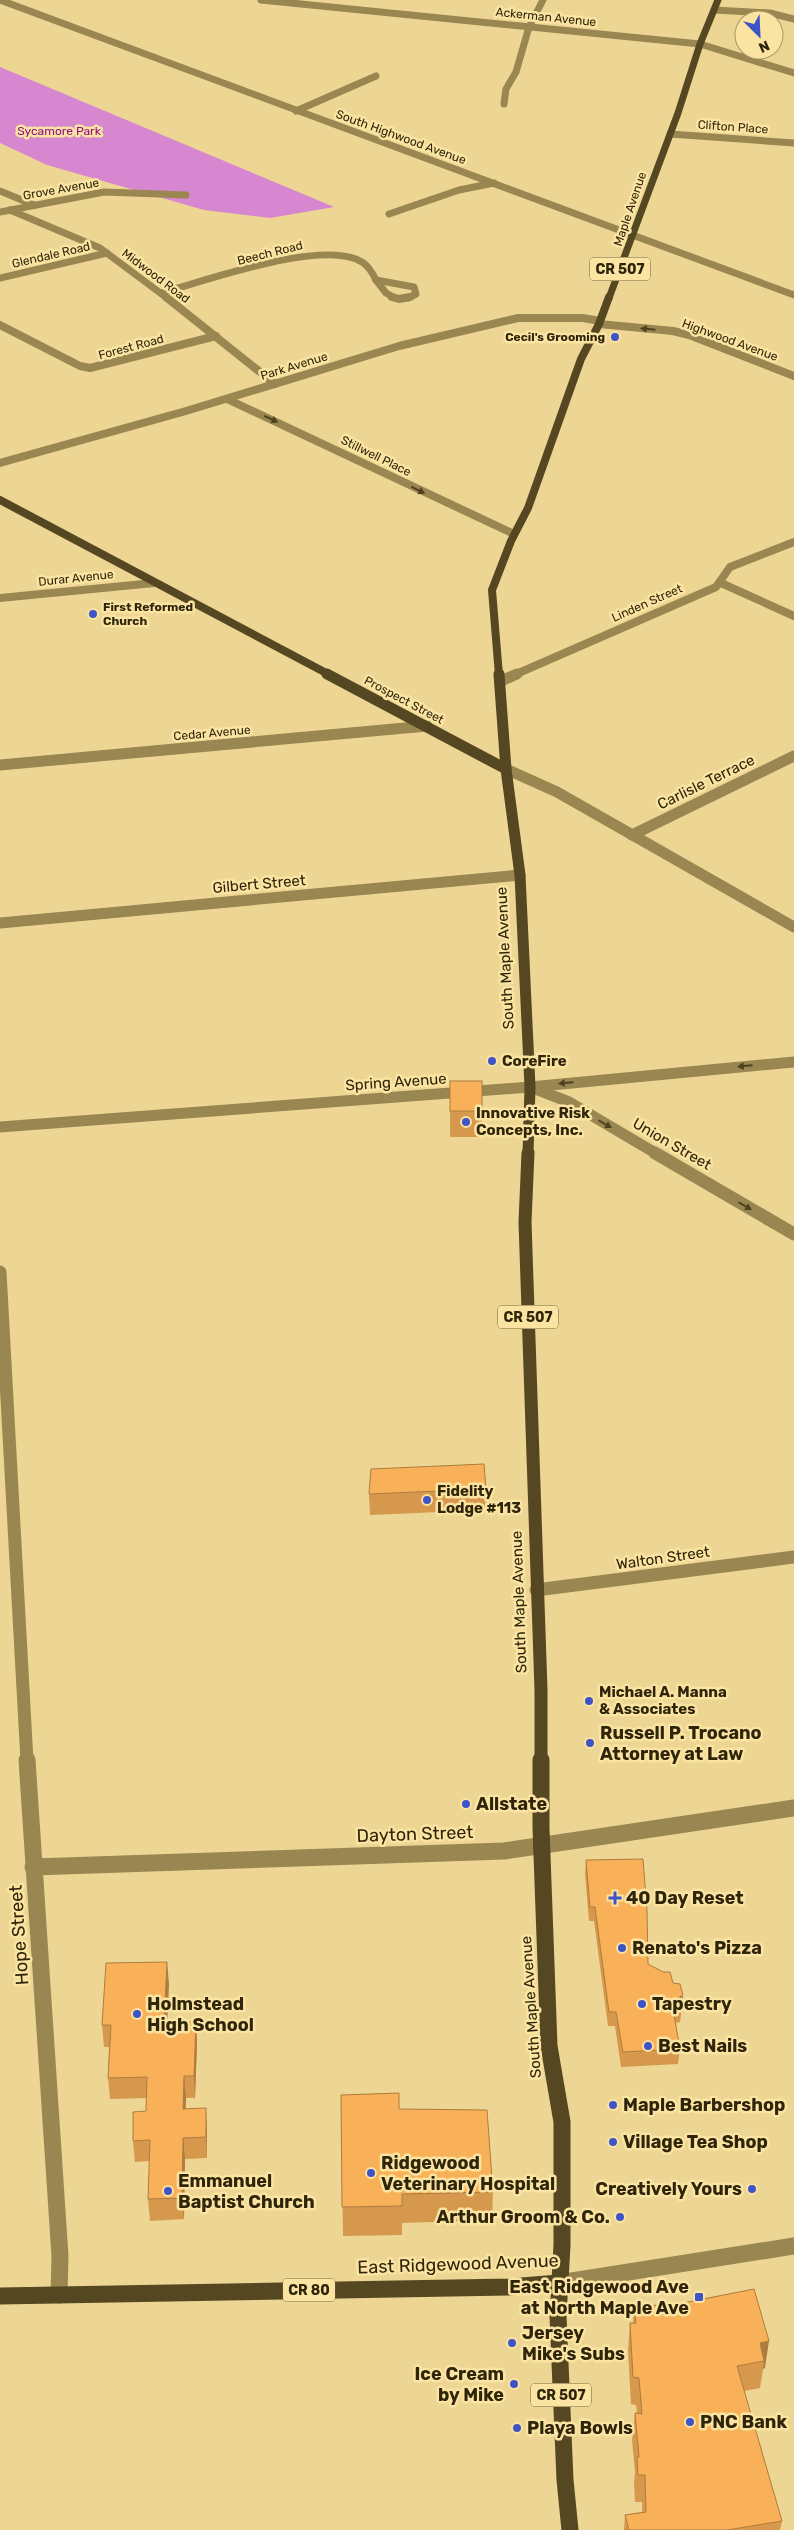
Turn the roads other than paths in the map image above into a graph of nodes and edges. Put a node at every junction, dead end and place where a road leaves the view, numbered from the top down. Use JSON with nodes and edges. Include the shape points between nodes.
{"nodes":[{"id":1,"x":0,"y":0,"type":"edge"},
{"id":2,"x":261,"y":0,"type":"edge"},
{"id":3,"x":543,"y":0,"type":"edge"},
{"id":4,"x":718,"y":0,"type":"edge"},
{"id":5,"x":714,"y":10,"type":"junction"},
{"id":6,"x":794,"y":19,"type":"edge"},
{"id":7,"x":529,"y":27,"type":"junction"},
{"id":8,"x":700,"y":44,"type":"junction"},
{"id":9,"x":794,"y":73,"type":"edge"},
{"id":10,"x":376,"y":76,"type":"dead end"},
{"id":11,"x":504,"y":104,"type":"dead end"},
{"id":12,"x":296,"y":111,"type":"junction"},
{"id":13,"x":670,"y":134,"type":"junction"},
{"id":14,"x":794,"y":143,"type":"edge"},
{"id":15,"x":494,"y":183,"type":"junction"},
{"id":16,"x":0,"y":191,"type":"edge"},
{"id":17,"x":186,"y":195,"type":"dead end"},
{"id":18,"x":34,"y":205,"type":"junction"},
{"id":19,"x":10,"y":210,"type":"junction"},
{"id":20,"x":0,"y":212,"type":"edge"},
{"id":21,"x":389,"y":214,"type":"dead end"},
{"id":22,"x":633,"y":235,"type":"junction"},
{"id":23,"x":107,"y":253,"type":"junction"},
{"id":24,"x":0,"y":278,"type":"edge"},
{"id":25,"x":376,"y":280,"type":"junction"},
{"id":26,"x":161,"y":293,"type":"junction"},
{"id":27,"x":794,"y":294,"type":"edge"},
{"id":28,"x":599,"y":322,"type":"junction"},
{"id":29,"x":0,"y":325,"type":"edge"},
{"id":30,"x":216,"y":336,"type":"junction"},
{"id":31,"x":794,"y":376,"type":"edge"},
{"id":32,"x":275,"y":384,"type":"junction"},
{"id":33,"x":227,"y":398,"type":"junction"},
{"id":34,"x":0,"y":463,"type":"edge"},
{"id":35,"x":0,"y":500,"type":"edge"},
{"id":36,"x":514,"y":534,"type":"junction"},
{"id":37,"x":794,"y":542,"type":"edge"},
{"id":38,"x":154,"y":582,"type":"junction"},
{"id":39,"x":721,"y":583,"type":"junction"},
{"id":40,"x":0,"y":598,"type":"edge"},
{"id":41,"x":794,"y":616,"type":"edge"},
{"id":42,"x":501,"y":680,"type":"junction"},
{"id":43,"x":427,"y":726,"type":"junction"},
{"id":44,"x":794,"y":756,"type":"edge"},
{"id":45,"x":0,"y":765,"type":"edge"},
{"id":46,"x":506,"y":769,"type":"junction"},
{"id":47,"x":632,"y":835,"type":"junction"},
{"id":48,"x":520,"y":875,"type":"junction"},
{"id":49,"x":0,"y":923,"type":"edge"},
{"id":50,"x":794,"y":927,"type":"edge"},
{"id":51,"x":794,"y":1062,"type":"edge"},
{"id":52,"x":530,"y":1087,"type":"junction"},
{"id":53,"x":0,"y":1127,"type":"edge"},
{"id":54,"x":794,"y":1234,"type":"edge"},
{"id":55,"x":0,"y":1272,"type":"edge"},
{"id":56,"x":4,"y":1378,"type":"edge"},
{"id":57,"x":794,"y":1556,"type":"edge"},
{"id":58,"x":536,"y":1590,"type":"junction"},
{"id":59,"x":794,"y":1808,"type":"edge"},
{"id":60,"x":541,"y":1846,"type":"junction"},
{"id":61,"x":33,"y":1867,"type":"junction"},
{"id":62,"x":794,"y":2246,"type":"edge"},
{"id":63,"x":559,"y":2283,"type":"junction"},
{"id":64,"x":59,"y":2295,"type":"junction"},
{"id":65,"x":0,"y":2296,"type":"edge"},
{"id":66,"x":570,"y":2530,"type":"edge"}],
"edges":[{"from":1,"to":12,"type":"street","name":"South Highwood Avenue"},
{"from":2,"to":7,"type":"street","name":"Ackerman Avenue"},
{"from":3,"to":7,"type":"street"},
{"from":4,"to":5,"type":"main road","name":"Maple Avenue","number":"CR 507"},
{"from":5,"to":6,"type":"street","via":[[770,13]]},
{"from":5,"to":8,"type":"main road","name":"Maple Avenue","number":"CR 507"},
{"from":7,"to":8,"type":"street","name":"Ackerman Avenue"},
{"from":7,"to":11,"type":"street","via":[[516,72],[506,89]]},
{"from":8,"to":9,"type":"street","name":"Ackerman Avenue"},
{"from":8,"to":13,"type":"main road","name":"Maple Avenue","number":"CR 507"},
{"from":10,"to":12,"type":"street"},
{"from":12,"to":15,"type":"street","name":"South Highwood Avenue"},
{"from":13,"to":14,"type":"street","name":"Clifton Place"},
{"from":13,"to":22,"type":"main road","name":"Maple Avenue","number":"CR 507"},
{"from":15,"to":21,"type":"street","via":[[459,190]]},
{"from":15,"to":22,"type":"street","name":"South Highwood Avenue"},
{"from":16,"to":18,"type":"street"},
{"from":17,"to":18,"type":"street","name":"Grove Avenue","via":[[104,192]]},
{"from":18,"to":19,"type":"street","name":"Grove Avenue"},
{"from":19,"to":20,"type":"street","name":"Grove Avenue"},
{"from":19,"to":23,"type":"street","name":"Midwood Road"},
{"from":22,"to":27,"type":"street","name":"South Highwood Avenue"},
{"from":22,"to":28,"type":"main road","name":"Maple Avenue","number":"CR 507"},
{"from":23,"to":24,"type":"street","name":"Glendale Road"},
{"from":23,"to":26,"type":"street","name":"Midwood Road"},
{"from":25,"to":25,"type":"street","name":"Beech Road","via":[[386,295],[399,299],[416,294],[414,287]]},
{"from":25,"to":26,"type":"street","name":"Beech Road","via":[[362,262],[342,256],[315,254]]},
{"from":26,"to":30,"type":"street","name":"Midwood Road"},
{"from":31,"to":28,"type":"street","name":"Highwood Avenue","one_way":true,"via":[[689,335]]},
{"from":28,"to":32,"type":"street","name":"Park Avenue","via":[[582,318],[518,318],[399,346]]},
{"from":28,"to":36,"type":"main road","name":"Maple Avenue","number":"CR 507","via":[[581,359],[528,508]]},
{"from":29,"to":30,"type":"street","name":"Forest Road","via":[[80,366],[90,368]]},
{"from":30,"to":32,"type":"street","name":"Midwood Road"},
{"from":32,"to":33,"type":"street","name":"Park Avenue"},
{"from":33,"to":34,"type":"street","name":"Park Avenue"},
{"from":33,"to":36,"type":"street","name":"Stillwell Place","one_way":true},
{"from":35,"to":38,"type":"main road","name":"Prospect Street"},
{"from":36,"to":42,"type":"main road","name":"South Maple Avenue","number":"CR 507","via":[[492,590]]},
{"from":37,"to":39,"type":"street","name":"Linden Street","via":[[730,567]]},
{"from":38,"to":40,"type":"street","name":"Durar Avenue"},
{"from":38,"to":43,"type":"main road","name":"Prospect Street"},
{"from":39,"to":41,"type":"street"},
{"from":39,"to":42,"type":"street","name":"Linden Street"},
{"from":42,"to":46,"type":"main road","name":"South Maple Avenue","number":"CR 507"},
{"from":43,"to":45,"type":"street","name":"Cedar Avenue"},
{"from":43,"to":46,"type":"main road","name":"Prospect Street"},
{"from":44,"to":47,"type":"street","name":"Carlisle Terrace"},
{"from":46,"to":47,"type":"street","name":"Prospect Street","via":[[557,792]]},
{"from":46,"to":48,"type":"main road","name":"South Maple Avenue","number":"CR 507"},
{"from":47,"to":50,"type":"street","name":"Prospect Street"},
{"from":48,"to":49,"type":"street","name":"Gilbert Street"},
{"from":48,"to":52,"type":"main road","name":"South Maple Avenue","number":"CR 507"},
{"from":51,"to":52,"type":"street","name":"Spring Avenue","one_way":true},
{"from":52,"to":53,"type":"street","name":"Spring Avenue"},
{"from":52,"to":54,"type":"street","name":"Union Street","one_way":true,"via":[[569,1102]]},
{"from":52,"to":58,"type":"main road","name":"South Maple Avenue","number":"CR 507","via":[[525,1222]]},
{"from":55,"to":56,"type":"street","name":"Hope Street"},
{"from":56,"to":61,"type":"street","name":"Hope Street"},
{"from":57,"to":58,"type":"street","name":"Walton Street"},
{"from":58,"to":60,"type":"main road","name":"South Maple Avenue","number":"CR 507","via":[[541,1690]]},
{"from":59,"to":60,"type":"street","name":"Dayton Street"},
{"from":60,"to":61,"type":"street","name":"Dayton Street","via":[[460,1853]]},
{"from":60,"to":63,"type":"main road","name":"South Maple Avenue","number":"CR 507","via":[[549,2046],[562,2122]]},
{"from":61,"to":64,"type":"street","name":"Hope Street","via":[[59,2237]]},
{"from":62,"to":63,"type":"street","name":"East Ridgewood Avenue"},
{"from":63,"to":64,"type":"main road","name":"East Ridgewood Avenue","number":"CR 80","via":[[510,2287]]},
{"from":63,"to":66,"type":"main road","number":"CR 507","via":[[565,2480]]},
{"from":64,"to":65,"type":"main road","name":"East Ridgewood Avenue","number":"CR 80"}]}
